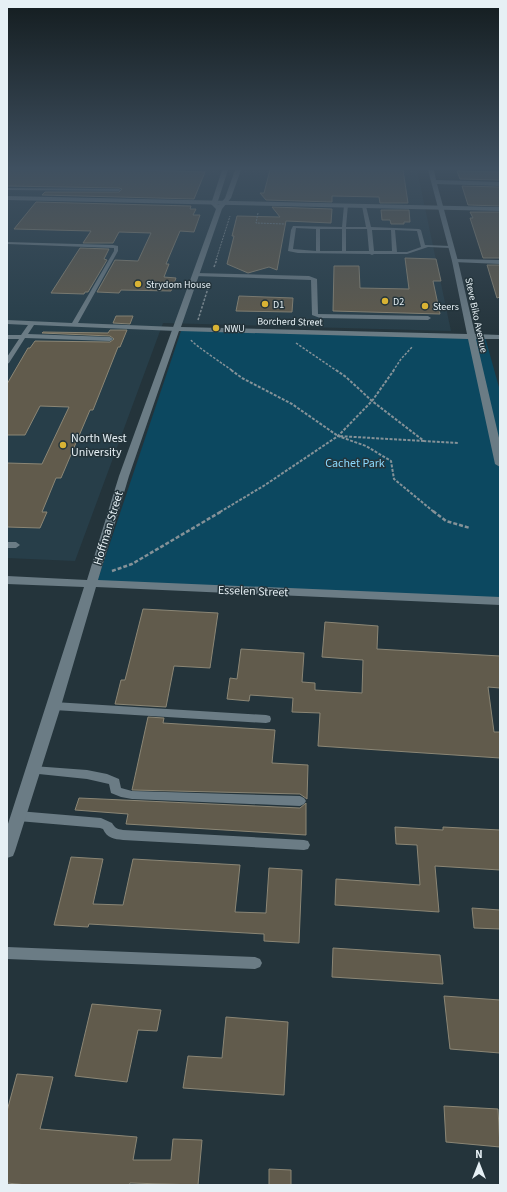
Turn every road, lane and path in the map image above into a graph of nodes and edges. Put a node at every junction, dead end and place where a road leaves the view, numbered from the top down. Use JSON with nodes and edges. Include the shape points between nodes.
{"nodes":[{"id":1,"x":213,"y":226,"type":"edge"},
{"id":2,"x":292,"y":226,"type":"edge"},
{"id":3,"x":446,"y":226,"type":"edge"},
{"id":4,"x":295,"y":227,"type":"junction"},
{"id":5,"x":318,"y":227,"type":"junction"},
{"id":6,"x":344,"y":228,"type":"junction"},
{"id":7,"x":369,"y":228,"type":"junction"},
{"id":8,"x":393,"y":229,"type":"junction"},
{"id":9,"x":7,"y":243,"type":"edge"},
{"id":10,"x":422,"y":247,"type":"junction"},
{"id":11,"x":451,"y":247,"type":"junction"},
{"id":12,"x":318,"y":252,"type":"junction"},
{"id":13,"x":344,"y":253,"type":"junction"},
{"id":14,"x":395,"y":253,"type":"junction"},
{"id":15,"x":372,"y":254,"type":"junction"},
{"id":16,"x":456,"y":261,"type":"junction"},
{"id":17,"x":500,"y":262,"type":"edge"},
{"id":18,"x":196,"y":275,"type":"junction"},
{"id":19,"x":428,"y":318,"type":"dead end"},
{"id":20,"x":7,"y":322,"type":"edge"},
{"id":21,"x":32,"y":323,"type":"junction"},
{"id":22,"x":74,"y":325,"type":"junction"},
{"id":23,"x":181,"y":329,"type":"junction"},
{"id":24,"x":309,"y":331,"type":"junction"},
{"id":25,"x":7,"y":336,"type":"edge"},
{"id":26,"x":471,"y":336,"type":"junction"},
{"id":27,"x":23,"y":337,"type":"junction"},
{"id":28,"x":500,"y":337,"type":"edge"},
{"id":29,"x":110,"y":339,"type":"dead end"},
{"id":30,"x":415,"y":345,"type":"dead end"},
{"id":31,"x":7,"y":348,"type":"edge"},
{"id":32,"x":16,"y":348,"type":"junction"},
{"id":33,"x":8,"y":361,"type":"edge"},
{"id":34,"x":372,"y":401,"type":"junction"},
{"id":35,"x":338,"y":436,"type":"junction"},
{"id":36,"x":424,"y":441,"type":"junction"},
{"id":37,"x":458,"y":443,"type":"dead end"},
{"id":38,"x":500,"y":464,"type":"edge"},
{"id":39,"x":470,"y":528,"type":"dead end"},
{"id":40,"x":7,"y":545,"type":"edge"},
{"id":41,"x":16,"y":545,"type":"dead end"},
{"id":42,"x":7,"y":580,"type":"edge"},
{"id":43,"x":92,"y":581,"type":"junction"},
{"id":44,"x":500,"y":601,"type":"edge"},
{"id":45,"x":54,"y":706,"type":"junction"},
{"id":46,"x":266,"y":719,"type":"dead end"},
{"id":47,"x":33,"y":770,"type":"junction"},
{"id":48,"x":300,"y":801,"type":"dead end"},
{"id":49,"x":18,"y":816,"type":"junction"},
{"id":50,"x":11,"y":828,"type":"edge"},
{"id":51,"x":304,"y":845,"type":"dead end"},
{"id":52,"x":7,"y":851,"type":"edge"},
{"id":53,"x":7,"y":953,"type":"edge"},
{"id":54,"x":255,"y":963,"type":"dead end"}],
"edges":[{"from":1,"to":18,"type":"street","name":"Hoffman Street"},
{"from":2,"to":4,"type":"path"},
{"from":3,"to":11,"type":"street","name":"Steve Biko Avenue"},
{"from":4,"to":5,"type":"lane"},
{"from":4,"to":12,"type":"lane","via":[[290,250]]},
{"from":5,"to":6,"type":"lane"},
{"from":5,"to":12,"type":"lane"},
{"from":6,"to":7,"type":"lane"},
{"from":6,"to":13,"type":"lane"},
{"from":7,"to":8,"type":"lane"},
{"from":7,"to":15,"type":"lane"},
{"from":8,"to":10,"type":"lane","via":[[419,230]]},
{"from":8,"to":14,"type":"lane"},
{"from":9,"to":22,"type":"lane","via":[[116,247]]},
{"from":10,"to":11,"type":"lane"},
{"from":10,"to":14,"type":"lane","via":[[407,254]]},
{"from":11,"to":16,"type":"street","name":"Steve Biko Avenue"},
{"from":12,"to":13,"type":"lane"},
{"from":13,"to":15,"type":"lane"},
{"from":14,"to":15,"type":"lane"},
{"from":16,"to":17,"type":"lane"},
{"from":16,"to":26,"type":"street","name":"Steve Biko Avenue"},
{"from":18,"to":19,"type":"lane","via":[[314,279],[315,315],[320,316]]},
{"from":18,"to":23,"type":"street","name":"Hoffman Street"},
{"from":20,"to":21,"type":"lane","name":"Borcherd Street"},
{"from":21,"to":22,"type":"lane","name":"Borcherd Street"},
{"from":21,"to":27,"type":"lane"},
{"from":22,"to":23,"type":"lane","name":"Borcherd Street"},
{"from":23,"to":24,"type":"street","name":"Borcherd Street"},
{"from":23,"to":35,"type":"path","via":[[193,344],[242,378],[292,404]]},
{"from":23,"to":43,"type":"street","name":"Hoffman Street","via":[[124,476]]},
{"from":24,"to":26,"type":"street","name":"Borcherd Street"},
{"from":24,"to":34,"type":"path","via":[[292,341],[346,377]]},
{"from":25,"to":27,"type":"lane"},
{"from":26,"to":28,"type":"street","name":"Borcherd Street"},
{"from":26,"to":38,"type":"street","name":"Steve Biko Avenue"},
{"from":27,"to":29,"type":"lane"},
{"from":27,"to":32,"type":"lane"},
{"from":30,"to":34,"type":"path","via":[[401,359]]},
{"from":31,"to":32,"type":"lane"},
{"from":32,"to":33,"type":"lane"},
{"from":34,"to":35,"type":"path"},
{"from":34,"to":36,"type":"path"},
{"from":35,"to":36,"type":"path"},
{"from":35,"to":39,"type":"path","via":[[366,446],[391,461],[394,479],[446,521]]},
{"from":35,"to":43,"type":"path","via":[[264,485],[132,564]]},
{"from":36,"to":37,"type":"path"},
{"from":40,"to":41,"type":"lane"},
{"from":42,"to":43,"type":"street","name":"Esselen Street"},
{"from":43,"to":44,"type":"street","name":"Esselen Street"},
{"from":43,"to":45,"type":"street","name":"Hoffman Street"},
{"from":45,"to":46,"type":"lane"},
{"from":45,"to":47,"type":"street","name":"Hoffman Street"},
{"from":47,"to":48,"type":"lane","via":[[109,779],[115,782],[116,790],[132,795]]},
{"from":47,"to":49,"type":"street","name":"Hoffman Street"},
{"from":49,"to":50,"type":"street","name":"Hoffman Street"},
{"from":49,"to":51,"type":"lane","via":[[102,823],[115,834],[123,835]]},
{"from":50,"to":52,"type":"street","name":"Hoffman Street"},
{"from":53,"to":54,"type":"lane"}]}
